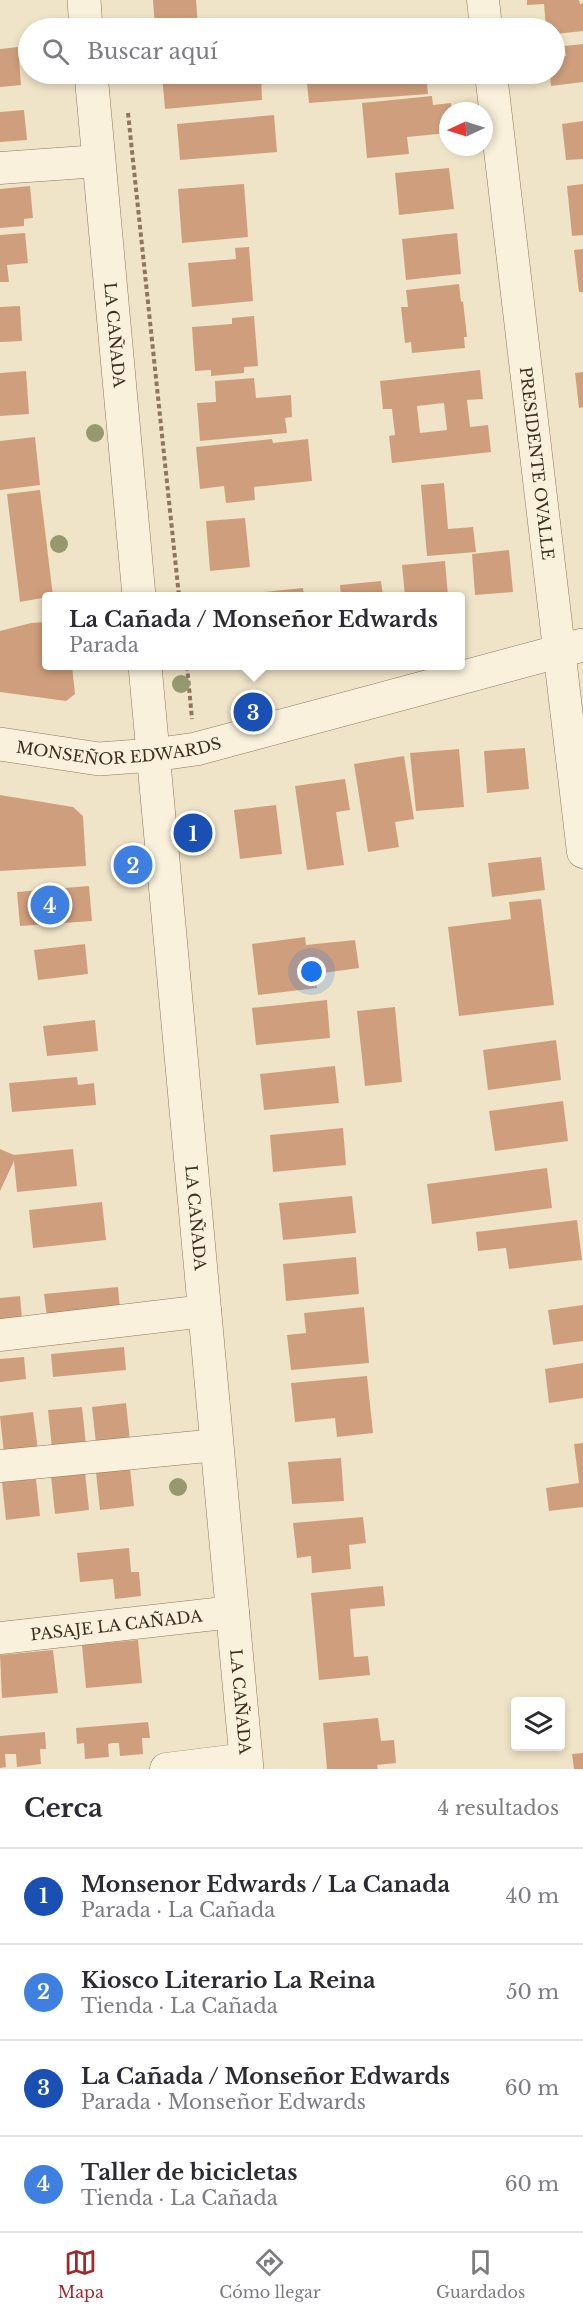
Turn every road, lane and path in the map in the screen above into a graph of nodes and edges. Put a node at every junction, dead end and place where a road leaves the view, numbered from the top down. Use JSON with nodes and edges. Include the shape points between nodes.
{"nodes":[{"id":1,"x":84,"y":0,"type":"edge"},
{"id":2,"x":483,"y":0,"type":"edge"},
{"id":3,"x":86,"y":18,"type":"edge"},
{"id":4,"x":485,"y":18,"type":"edge"},
{"id":5,"x":92,"y":84,"type":"edge"},
{"id":6,"x":492,"y":84,"type":"edge"},
{"id":7,"x":128,"y":109,"type":"dead end"},
{"id":8,"x":99,"y":161,"type":"junction"},
{"id":9,"x":0,"y":168,"type":"edge"},
{"id":10,"x":139,"y":592,"type":"edge"},
{"id":11,"x":179,"y":592,"type":"edge"},
{"id":12,"x":571,"y":648,"type":"edge"},
{"id":13,"x":145,"y":670,"type":"edge"},
{"id":14,"x":187,"y":670,"type":"edge"},
{"id":15,"x":193,"y":727,"type":"dead end"},
{"id":16,"x":0,"y":744,"type":"edge"},
{"id":17,"x":153,"y":755,"type":"junction"},
{"id":18,"x":583,"y":852,"type":"edge"},
{"id":19,"x":205,"y":1311,"type":"junction"},
{"id":20,"x":0,"y":1335,"type":"edge"},
{"id":21,"x":217,"y":1445,"type":"junction"},
{"id":22,"x":0,"y":1466,"type":"edge"},
{"id":23,"x":232,"y":1612,"type":"junction"},
{"id":24,"x":0,"y":1638,"type":"edge"},
{"id":25,"x":247,"y":1764,"type":"edge"},
{"id":26,"x":166,"y":1769,"type":"edge"}],
"edges":[{"from":1,"to":3,"type":"street"},
{"from":2,"to":4,"type":"street"},
{"from":5,"to":8,"type":"street","name":"LA CAÑADA"},
{"from":6,"to":12,"type":"street","name":"PRESIDENTE OVALLE"},
{"from":7,"to":11,"type":"path"},
{"from":8,"to":9,"type":"street"},
{"from":8,"to":10,"type":"street","name":"LA CAÑADA"},
{"from":12,"to":17,"type":"street","name":"MONSEÑOR EDWARDS","via":[[242,738]]},
{"from":12,"to":18,"type":"street","name":"PRESIDENTE OVALLE"},
{"from":13,"to":17,"type":"street","name":"LA CAÑADA"},
{"from":14,"to":15,"type":"path"},
{"from":16,"to":17,"type":"street","name":"MONSEÑOR EDWARDS","via":[[99,759]]},
{"from":17,"to":19,"type":"street","name":"LA CAÑADA"},
{"from":19,"to":20,"type":"street"},
{"from":19,"to":21,"type":"street","name":"LA CAÑADA"},
{"from":21,"to":22,"type":"street"},
{"from":21,"to":23,"type":"street","name":"LA CAÑADA"},
{"from":23,"to":24,"type":"street","name":"PASAJE LA CAÑADA"},
{"from":23,"to":25,"type":"street","name":"LA CAÑADA"},
{"from":25,"to":26,"type":"street"}]}
